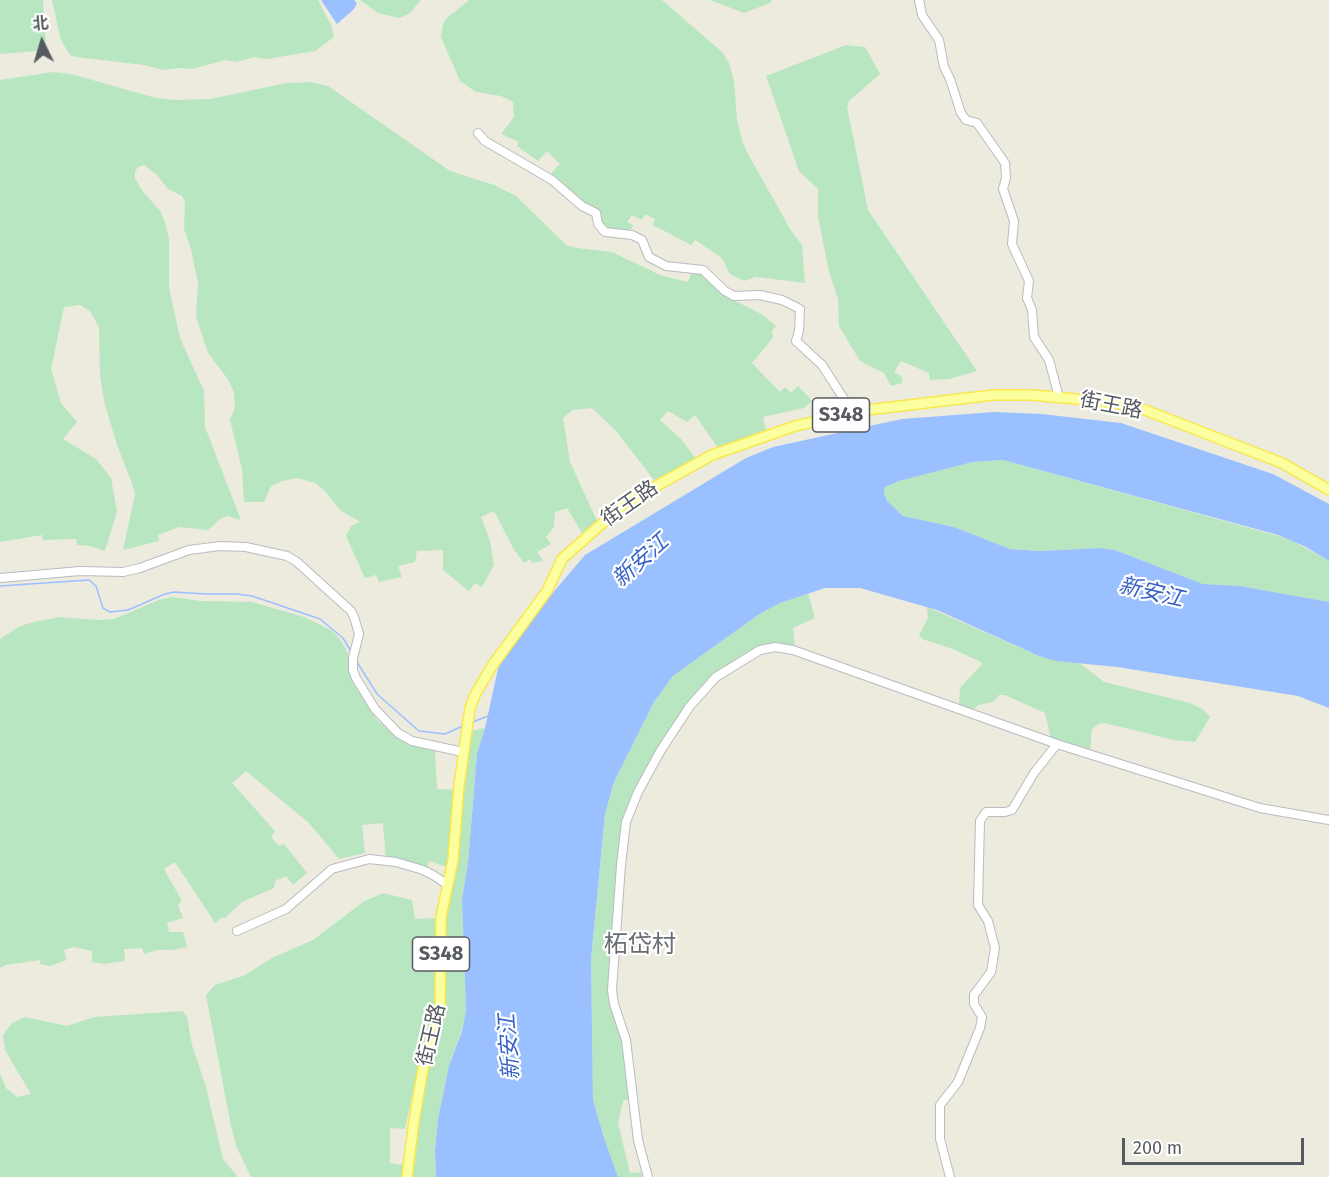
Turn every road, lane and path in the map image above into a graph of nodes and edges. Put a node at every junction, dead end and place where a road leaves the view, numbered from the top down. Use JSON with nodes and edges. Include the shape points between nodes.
{"nodes":[{"id":1,"x":919,"y":0,"type":"edge"},
{"id":2,"x":478,"y":133,"type":"dead end"},
{"id":3,"x":1059,"y":397,"type":"junction"},
{"id":4,"x":853,"y":413,"type":"junction"},
{"id":5,"x":1329,"y":490,"type":"edge"},
{"id":6,"x":0,"y":578,"type":"edge"},
{"id":7,"x":1057,"y":744,"type":"junction"},
{"id":8,"x":463,"y":752,"type":"junction"},
{"id":9,"x":1329,"y":820,"type":"edge"},
{"id":10,"x":448,"y":885,"type":"junction"},
{"id":11,"x":237,"y":931,"type":"dead end"},
{"id":12,"x":407,"y":1177,"type":"edge"},
{"id":13,"x":648,"y":1177,"type":"edge"},
{"id":14,"x":950,"y":1177,"type":"edge"}],
"edges":[{"from":1,"to":3,"type":"street","via":[[922,15],[939,40],[944,67],[961,113],[966,120],[977,123],[1005,163],[1003,189],[1014,221],[1012,244],[1029,281],[1026,295],[1032,310],[1034,337],[1049,360]]},
{"from":2,"to":4,"type":"street","via":[[596,213],[605,232],[642,240],[649,257],[666,266],[703,270],[735,296],[760,295],[800,309],[796,341],[822,365]]},
{"from":3,"to":4,"type":"main road","name":"街王路","number":"S348","via":[[984,396]]},
{"from":3,"to":5,"type":"main road","name":"街王路","number":"S348","via":[[1144,410],[1282,463]]},
{"from":4,"to":8,"type":"main road","name":"街王路","number":"S348","via":[[795,426],[725,449],[624,504],[562,560],[547,591],[481,684],[470,708]]},
{"from":6,"to":8,"type":"street","via":[[80,571],[123,572],[209,546],[231,545],[282,554],[297,562],[351,611],[359,634],[354,674],[375,709],[412,741]]},
{"from":7,"to":9,"type":"street","via":[[1260,808]]},
{"from":7,"to":13,"type":"street","via":[[775,647],[757,652],[707,686],[662,750],[634,800],[625,830],[612,990],[626,1040],[638,1140]]},
{"from":7,"to":14,"type":"street","via":[[1011,810],[986,812],[980,821],[978,907],[988,921],[995,948],[991,972],[974,995],[982,1017],[980,1028],[957,1082],[940,1105],[940,1139]]},
{"from":8,"to":10,"type":"main road","name":"街王路","number":"S348"},
{"from":10,"to":11,"type":"street","via":[[423,870],[369,859],[332,869],[286,909]]},
{"from":10,"to":12,"type":"main road","name":"街王路","number":"S348","via":[[441,917],[440,1010],[423,1069]]}]}
